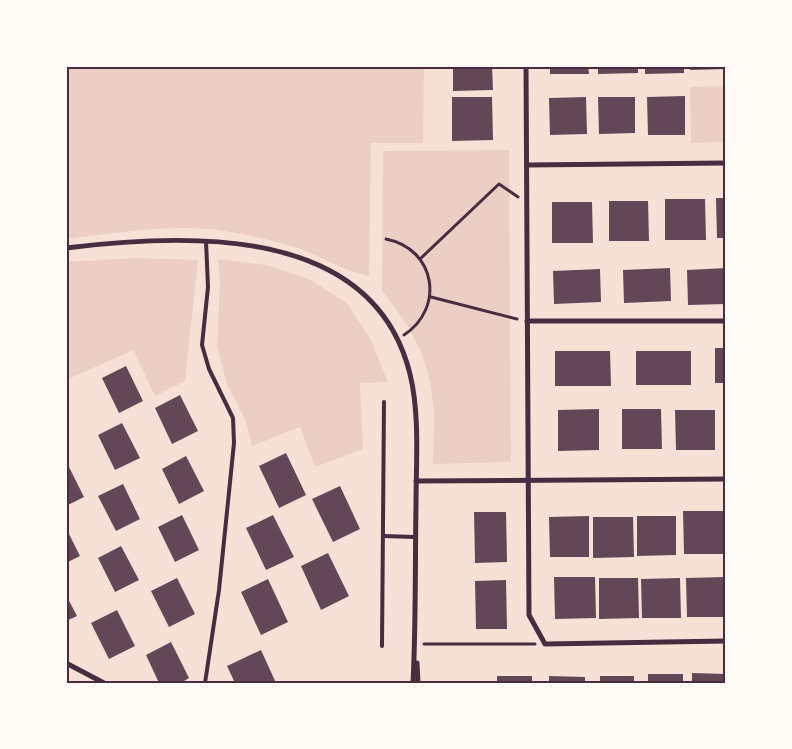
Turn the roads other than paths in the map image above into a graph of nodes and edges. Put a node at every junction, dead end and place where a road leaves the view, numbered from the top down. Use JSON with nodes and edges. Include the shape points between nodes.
{"nodes":[{"id":1,"x":526,"y":66,"type":"edge"},
{"id":2,"x":726,"y":163,"type":"edge"},
{"id":3,"x":527,"y":165,"type":"junction"},
{"id":4,"x":206,"y":241,"type":"junction"},
{"id":5,"x":66,"y":248,"type":"edge"},
{"id":6,"x":527,"y":321,"type":"junction"},
{"id":7,"x":726,"y":321,"type":"edge"},
{"id":8,"x":384,"y":402,"type":"dead end"},
{"id":9,"x":528,"y":479,"type":"junction"},
{"id":10,"x":726,"y":479,"type":"edge"},
{"id":11,"x":416,"y":481,"type":"junction"},
{"id":12,"x":383,"y":536,"type":"junction"},
{"id":13,"x":415,"y":537,"type":"junction"},
{"id":14,"x":726,"y":641,"type":"edge"},
{"id":15,"x":415,"y":644,"type":"junction"},
{"id":16,"x":382,"y":646,"type":"dead end"},
{"id":17,"x":66,"y":663,"type":"edge"},
{"id":18,"x":104,"y":683,"type":"edge"},
{"id":19,"x":205,"y":683,"type":"edge"},
{"id":20,"x":413,"y":683,"type":"edge"},
{"id":21,"x":418,"y":683,"type":"edge"}],
"edges":[{"from":1,"to":3,"type":"street"},
{"from":2,"to":3,"type":"street"},
{"from":3,"to":6,"type":"street"},
{"from":4,"to":5,"type":"street","via":[[125,242]]},
{"from":4,"to":11,"type":"street","via":[[291,254],[351,282],[374,302],[390,324],[410,373]]},
{"from":4,"to":19,"type":"lane","via":[[208,287],[202,344],[209,369],[233,418],[234,443],[219,590]]},
{"from":6,"to":7,"type":"street"},
{"from":6,"to":9,"type":"street"},
{"from":8,"to":12,"type":"lane"},
{"from":9,"to":10,"type":"street"},
{"from":9,"to":11,"type":"street"},
{"from":9,"to":14,"type":"street","via":[[529,615],[545,644]]},
{"from":11,"to":13,"type":"street"},
{"from":12,"to":13,"type":"lane"},
{"from":12,"to":16,"type":"lane"},
{"from":13,"to":15,"type":"street"},
{"from":15,"to":20,"type":"street"},
{"from":15,"to":21,"type":"street"},
{"from":17,"to":18,"type":"street"}]}
